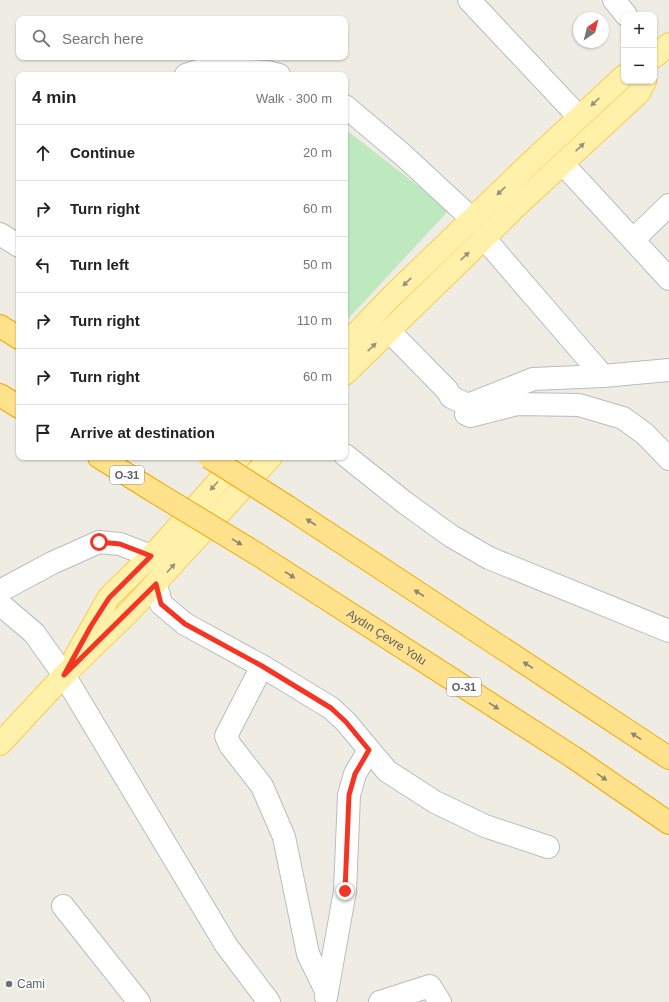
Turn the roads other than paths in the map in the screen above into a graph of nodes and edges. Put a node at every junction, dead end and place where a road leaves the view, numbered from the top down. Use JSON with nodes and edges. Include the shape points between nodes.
{"nodes":[{"id":1,"x":469,"y":0,"type":"edge"},
{"id":2,"x":614,"y":0,"type":"edge"},
{"id":3,"x":624,"y":12,"type":"edge"},
{"id":4,"x":195,"y":72,"type":"edge"},
{"id":5,"x":267,"y":72,"type":"edge"},
{"id":6,"x":621,"y":79,"type":"edge"},
{"id":7,"x":644,"y":84,"type":"edge"},
{"id":8,"x":348,"y":109,"type":"edge"},
{"id":9,"x":579,"y":117,"type":"junction"},
{"id":10,"x":563,"y":164,"type":"junction"},
{"id":11,"x":669,"y":205,"type":"edge"},
{"id":12,"x":472,"y":219,"type":"junction"},
{"id":13,"x":0,"y":234,"type":"edge"},
{"id":14,"x":484,"y":238,"type":"junction"},
{"id":15,"x":633,"y":240,"type":"junction"},
{"id":16,"x":16,"y":244,"type":"edge"},
{"id":17,"x":669,"y":279,"type":"edge"},
{"id":18,"x":0,"y":326,"type":"edge"},
{"id":19,"x":389,"y":330,"type":"junction"},
{"id":20,"x":16,"y":336,"type":"edge"},
{"id":21,"x":348,"y":342,"type":"edge"},
{"id":22,"x":669,"y":370,"type":"edge"},
{"id":23,"x":348,"y":371,"type":"edge"},
{"id":24,"x":603,"y":376,"type":"junction"},
{"id":25,"x":0,"y":395,"type":"edge"},
{"id":26,"x":451,"y":397,"type":"junction"},
{"id":27,"x":16,"y":405,"type":"edge"},
{"id":28,"x":348,"y":457,"type":"edge"},
{"id":29,"x":669,"y":459,"type":"edge"},
{"id":30,"x":104,"y":460,"type":"edge"},
{"id":31,"x":213,"y":460,"type":"edge"},
{"id":32,"x":237,"y":460,"type":"edge"},
{"id":33,"x":268,"y":460,"type":"edge"},
{"id":34,"x":151,"y":556,"type":"junction"},
{"id":35,"x":156,"y":584,"type":"junction"},
{"id":36,"x":0,"y":591,"type":"edge"},
{"id":37,"x":0,"y":604,"type":"edge"},
{"id":38,"x":669,"y":631,"type":"edge"},
{"id":39,"x":262,"y":666,"type":"junction"},
{"id":40,"x":64,"y":675,"type":"junction"},
{"id":41,"x":2,"y":738,"type":"edge"},
{"id":42,"x":369,"y":750,"type":"junction"},
{"id":43,"x":669,"y":758,"type":"edge"},
{"id":44,"x":669,"y":824,"type":"edge"},
{"id":45,"x":548,"y":847,"type":"dead end"},
{"id":46,"x":64,"y":906,"type":"dead end"},
{"id":47,"x":326,"y":998,"type":"edge"},
{"id":48,"x":139,"y":1002,"type":"edge"},
{"id":49,"x":269,"y":1002,"type":"edge"},
{"id":50,"x":380,"y":1002,"type":"edge"},
{"id":51,"x":440,"y":1002,"type":"edge"}],
"edges":[{"from":1,"to":9,"type":"street"},
{"from":2,"to":3,"type":"street"},
{"from":4,"to":5,"type":"street","via":[[204,69]]},
{"from":6,"to":9,"type":"main road","one_way":true},
{"from":10,"to":7,"type":"main road","one_way":true,"via":[[639,93]]},
{"from":8,"to":12,"type":"street"},
{"from":9,"to":12,"type":"main road","one_way":true},
{"from":10,"to":14,"type":"main road"},
{"from":10,"to":15,"type":"street"},
{"from":11,"to":15,"type":"street"},
{"from":12,"to":14,"type":"main road"},
{"from":12,"to":21,"type":"main road","one_way":true},
{"from":13,"to":16,"type":"street"},
{"from":19,"to":14,"type":"main road","one_way":true},
{"from":14,"to":24,"type":"street"},
{"from":15,"to":17,"type":"street"},
{"from":18,"to":20,"type":"highway"},
{"from":23,"to":19,"type":"main road","one_way":true},
{"from":19,"to":26,"type":"street"},
{"from":22,"to":24,"type":"street"},
{"from":24,"to":26,"type":"street","via":[[533,380],[468,405]]},
{"from":25,"to":27,"type":"highway"},
{"from":26,"to":29,"type":"street","via":[[462,412],[470,416],[517,404],[579,405],[623,418],[645,434]]},
{"from":28,"to":38,"type":"street","via":[[451,536],[488,558]]},
{"from":30,"to":44,"type":"highway","name":"Aydın Çevre Yolu","number":"O-31","one_way":true,"bridge":true,"via":[[257,554],[572,757]]},
{"from":43,"to":31,"type":"highway","one_way":true,"bridge":true},
{"from":32,"to":34,"type":"main road","one_way":true},
{"from":35,"to":33,"type":"main road","one_way":true},
{"from":34,"to":36,"type":"street","via":[[120,544],[99,542],[52,563]]},
{"from":34,"to":40,"type":"main road","via":[[109,598]]},
{"from":35,"to":39,"type":"street","via":[[161,604],[185,624]]},
{"from":35,"to":40,"type":"main road"},
{"from":37,"to":40,"type":"street","via":[[34,633]]},
{"from":39,"to":42,"type":"street","via":[[331,708]]},
{"from":39,"to":47,"type":"street","via":[[226,736],[230,745],[262,786],[284,837],[308,954]]},
{"from":40,"to":41,"type":"main road"},
{"from":40,"to":49,"type":"street","via":[[226,945]]},
{"from":42,"to":45,"type":"street","via":[[387,771],[436,802],[485,826]]},
{"from":42,"to":47,"type":"street","via":[[355,774],[349,795],[345,891]]},
{"from":46,"to":48,"type":"street"},
{"from":50,"to":51,"type":"street","via":[[430,986]]}]}
